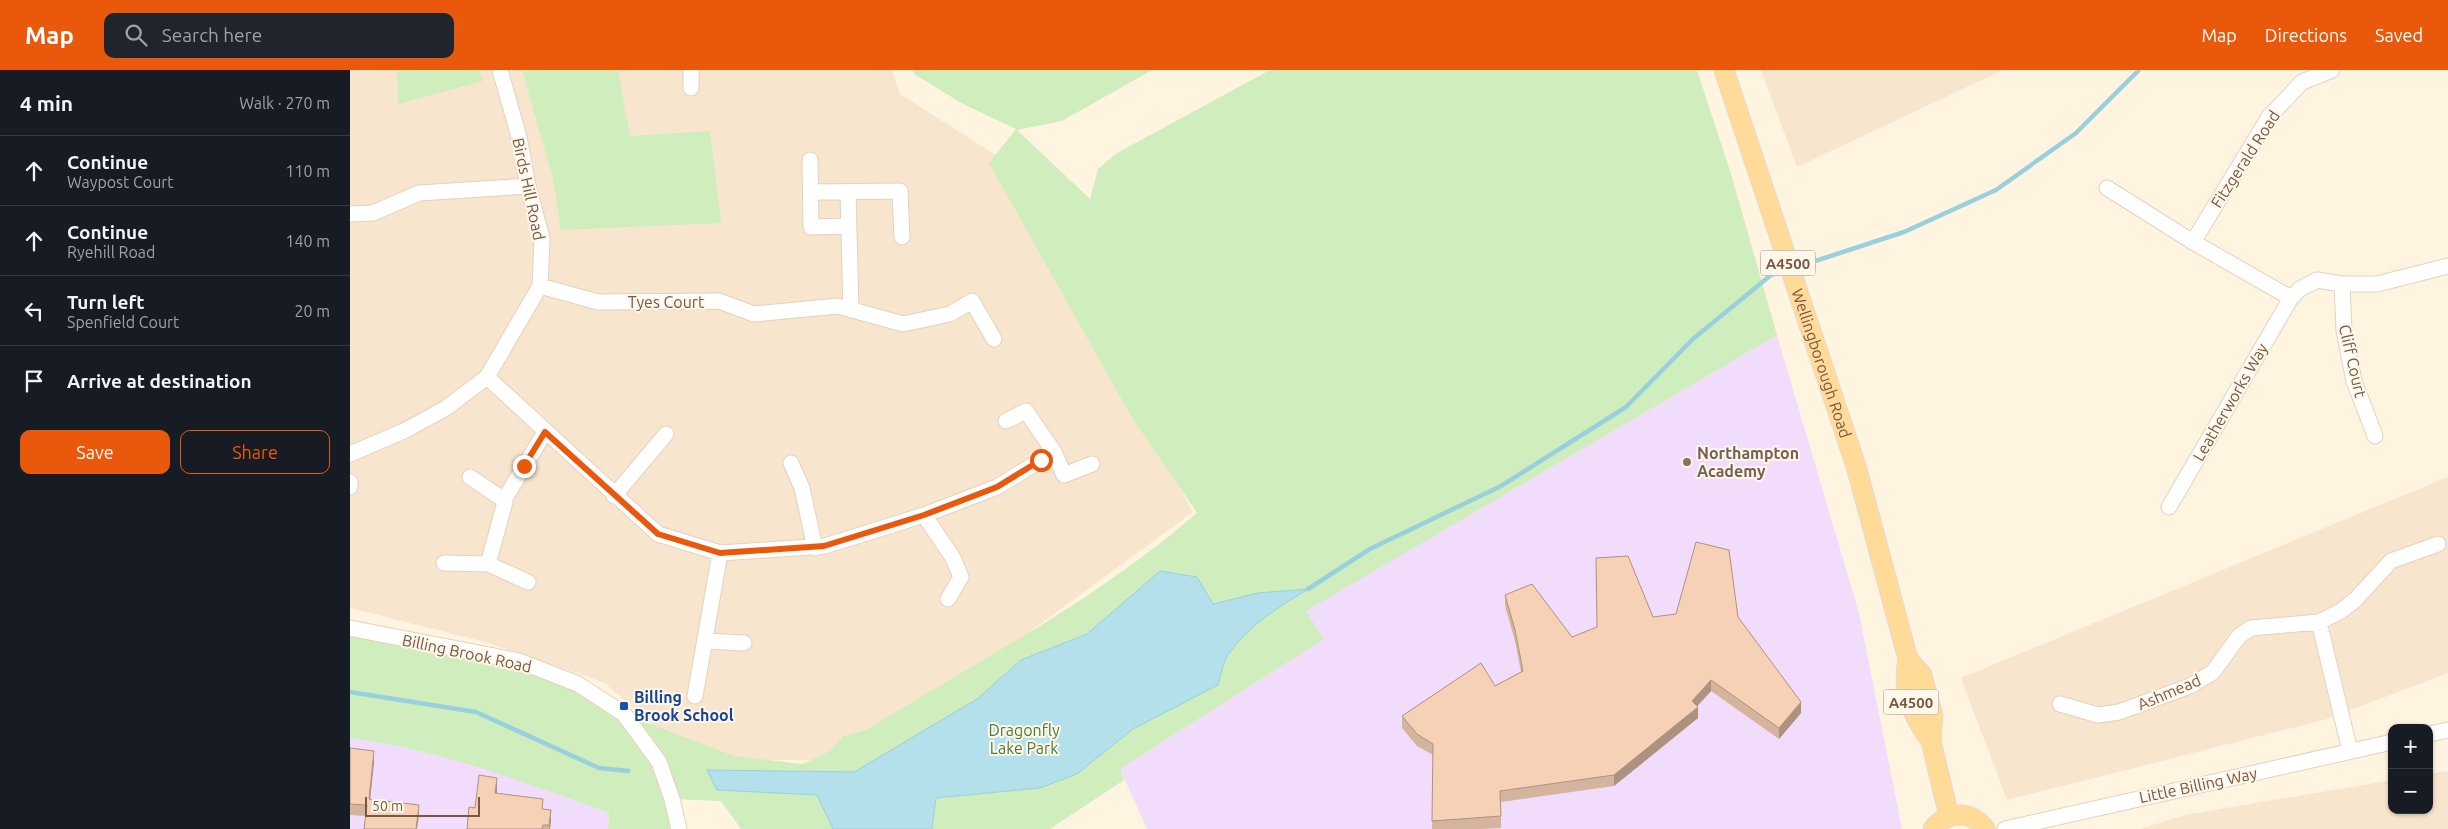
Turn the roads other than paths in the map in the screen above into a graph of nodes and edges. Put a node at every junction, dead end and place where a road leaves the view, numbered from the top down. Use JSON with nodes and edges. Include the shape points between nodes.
{"nodes":[{"id":1,"x":500,"y":70,"type":"edge"},
{"id":2,"x":691,"y":70,"type":"edge"},
{"id":3,"x":1724,"y":70,"type":"edge"},
{"id":4,"x":2332,"y":70,"type":"edge"},
{"id":5,"x":2298,"y":76,"type":"edge"},
{"id":6,"x":691,"y":88,"type":"dead end"},
{"id":7,"x":810,"y":160,"type":"dead end"},
{"id":8,"x":528,"y":186,"type":"junction"},
{"id":9,"x":2107,"y":188,"type":"dead end"},
{"id":10,"x":810,"y":192,"type":"junction"},
{"id":11,"x":848,"y":192,"type":"junction"},
{"id":12,"x":350,"y":214,"type":"edge"},
{"id":13,"x":849,"y":226,"type":"junction"},
{"id":14,"x":902,"y":237,"type":"dead end"},
{"id":15,"x":2193,"y":242,"type":"junction"},
{"id":16,"x":2448,"y":266,"type":"edge"},
{"id":17,"x":2342,"y":284,"type":"junction"},
{"id":18,"x":540,"y":286,"type":"junction"},
{"id":19,"x":2291,"y":298,"type":"junction"},
{"id":20,"x":851,"y":310,"type":"junction"},
{"id":21,"x":994,"y":339,"type":"dead end"},
{"id":22,"x":487,"y":377,"type":"junction"},
{"id":23,"x":1006,"y":421,"type":"dead end"},
{"id":24,"x":545,"y":432,"type":"junction"},
{"id":25,"x":666,"y":434,"type":"dead end"},
{"id":26,"x":2375,"y":436,"type":"dead end"},
{"id":27,"x":1054,"y":452,"type":"junction"},
{"id":28,"x":350,"y":454,"type":"edge"},
{"id":29,"x":791,"y":463,"type":"dead end"},
{"id":30,"x":1092,"y":464,"type":"dead end"},
{"id":31,"x":470,"y":476,"type":"dead end"},
{"id":32,"x":350,"y":482,"type":"edge"},
{"id":33,"x":350,"y":487,"type":"edge"},
{"id":34,"x":614,"y":496,"type":"junction"},
{"id":35,"x":504,"y":500,"type":"junction"},
{"id":36,"x":2169,"y":507,"type":"dead end"},
{"id":37,"x":924,"y":515,"type":"junction"},
{"id":38,"x":2438,"y":544,"type":"dead end"},
{"id":39,"x":815,"y":548,"type":"junction"},
{"id":40,"x":720,"y":553,"type":"junction"},
{"id":41,"x":444,"y":562,"type":"dead end"},
{"id":42,"x":488,"y":564,"type":"junction"},
{"id":43,"x":528,"y":582,"type":"dead end"},
{"id":44,"x":948,"y":599,"type":"dead end"},
{"id":45,"x":2319,"y":622,"type":"junction"},
{"id":46,"x":350,"y":628,"type":"edge"},
{"id":47,"x":706,"y":642,"type":"junction"},
{"id":48,"x":744,"y":643,"type":"dead end"},
{"id":49,"x":695,"y":696,"type":"dead end"},
{"id":50,"x":2060,"y":704,"type":"dead end"},
{"id":51,"x":2448,"y":730,"type":"edge"},
{"id":52,"x":2433,"y":733,"type":"edge"},
{"id":53,"x":2388,"y":743,"type":"edge"},
{"id":54,"x":2350,"y":751,"type":"junction"},
{"id":55,"x":1949,"y":816,"type":"junction"},
{"id":56,"x":679,"y":829,"type":"edge"},
{"id":57,"x":1933,"y":829,"type":"edge"},
{"id":58,"x":1985,"y":829,"type":"edge"},
{"id":59,"x":2006,"y":829,"type":"edge"}],
"edges":[{"from":1,"to":8,"type":"street","name":"Birds Hill Road","via":[[519,137]]},
{"from":2,"to":6,"type":"street"},
{"from":3,"to":55,"type":"main road","name":"Wellingborough Road","number":"A4500","via":[[1856,466],[1908,659],[1923,680],[1933,716],[1931,741]]},
{"from":4,"to":5,"type":"street","name":"Fitzgerald Road"},
{"from":5,"to":15,"type":"street","name":"Fitzgerald Road","via":[[2269,117]]},
{"from":7,"to":10,"type":"street"},
{"from":8,"to":12,"type":"street","via":[[419,193],[373,212]]},
{"from":8,"to":18,"type":"street","name":"Birds Hill Road","via":[[542,238]]},
{"from":9,"to":15,"type":"street"},
{"from":10,"to":11,"type":"street"},
{"from":10,"to":13,"type":"street","via":[[811,227]]},
{"from":11,"to":13,"type":"street"},
{"from":11,"to":14,"type":"street","via":[[900,191]]},
{"from":13,"to":20,"type":"street"},
{"from":15,"to":19,"type":"street"},
{"from":16,"to":17,"type":"street","name":"Leatherworks Way","via":[[2377,284]]},
{"from":17,"to":19,"type":"street","name":"Leatherworks Way","via":[[2317,280]]},
{"from":17,"to":26,"type":"street","name":"Cliff Court","via":[[2344,331],[2354,381]]},
{"from":18,"to":20,"type":"street","name":"Tyes Court","via":[[598,302],[719,301],[754,314],[838,306]]},
{"from":18,"to":22,"type":"street","name":"Birds Hill Road"},
{"from":19,"to":36,"type":"street","name":"Leatherworks Way"},
{"from":20,"to":21,"type":"street","name":"Tyes Court","via":[[903,324],[950,314],[972,301]]},
{"from":22,"to":24,"type":"street"},
{"from":22,"to":28,"type":"street","name":"Birds Hill Road","via":[[446,408],[404,431]]},
{"from":23,"to":27,"type":"street","via":[[1026,411]]},
{"from":24,"to":34,"type":"street"},
{"from":24,"to":35,"type":"street"},
{"from":25,"to":34,"type":"street"},
{"from":27,"to":30,"type":"street","via":[[1064,476]]},
{"from":27,"to":37,"type":"street","via":[[997,487]]},
{"from":29,"to":39,"type":"street","via":[[802,488]]},
{"from":31,"to":35,"type":"street"},
{"from":32,"to":33,"type":"street"},
{"from":34,"to":40,"type":"street","via":[[658,534]]},
{"from":35,"to":42,"type":"street"},
{"from":37,"to":39,"type":"street"},
{"from":37,"to":44,"type":"street","via":[[953,558],[961,577]]},
{"from":38,"to":45,"type":"street","name":"Ashmead","via":[[2391,561],[2341,612]]},
{"from":39,"to":40,"type":"street"},
{"from":40,"to":47,"type":"street"},
{"from":41,"to":42,"type":"street"},
{"from":42,"to":43,"type":"street"},
{"from":45,"to":50,"type":"street","name":"Ashmead","via":[[2251,628],[2239,636],[2213,672],[2190,686],[2119,712],[2098,716]]},
{"from":45,"to":54,"type":"street"},
{"from":46,"to":56,"type":"street","name":"Billing Brook Road","via":[[518,661],[578,684],[624,714],[659,762]]},
{"from":47,"to":48,"type":"street"},
{"from":47,"to":49,"type":"street"},
{"from":51,"to":52,"type":"street"},
{"from":53,"to":54,"type":"street","name":"Little Billing Way"},
{"from":54,"to":59,"type":"street","name":"Little Billing Way"},
{"from":55,"to":57,"type":"main road"},
{"from":55,"to":58,"type":"main road","via":[[1972,817]]}]}
